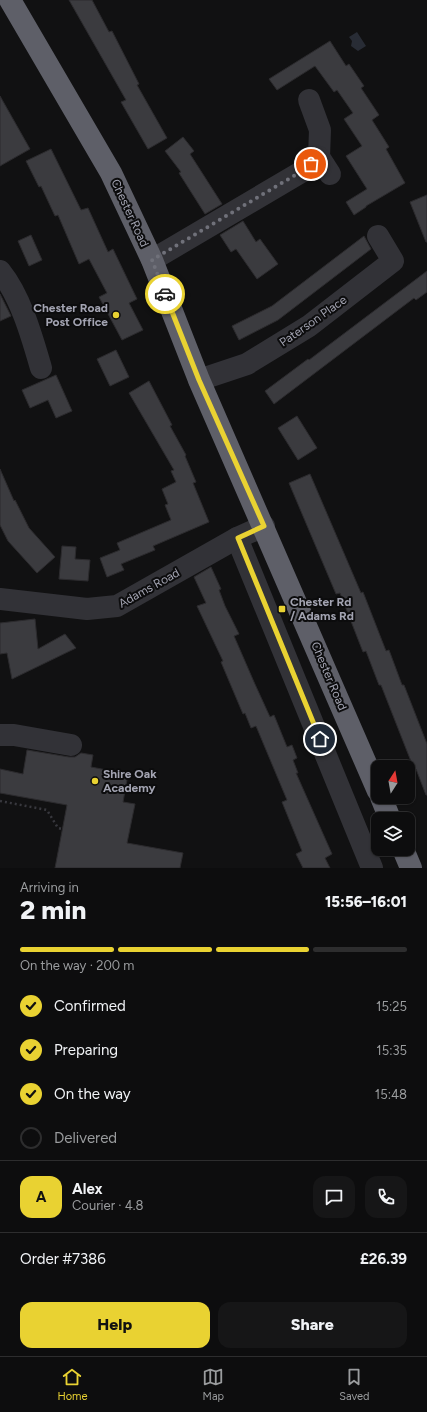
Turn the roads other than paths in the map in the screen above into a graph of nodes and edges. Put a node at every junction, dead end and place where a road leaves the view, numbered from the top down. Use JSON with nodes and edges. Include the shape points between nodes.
{"nodes":[{"id":1,"x":10,"y":0,"type":"edge"},
{"id":2,"x":310,"y":100,"type":"dead end"},
{"id":3,"x":378,"y":236,"type":"dead end"},
{"id":4,"x":152,"y":260,"type":"junction"},
{"id":5,"x":0,"y":271,"type":"edge"},
{"id":6,"x":41,"y":368,"type":"dead end"},
{"id":7,"x":199,"y":380,"type":"junction"},
{"id":8,"x":264,"y":526,"type":"junction"},
{"id":9,"x":238,"y":538,"type":"junction"},
{"id":10,"x":0,"y":599,"type":"edge"},
{"id":11,"x":0,"y":735,"type":"edge"},
{"id":12,"x":72,"y":745,"type":"dead end"},
{"id":13,"x":371,"y":775,"type":"edge"},
{"id":14,"x":406,"y":856,"type":"edge"},
{"id":15,"x":372,"y":868,"type":"edge"},
{"id":16,"x":411,"y":868,"type":"edge"}],
"edges":[{"from":1,"to":4,"type":"highway","name":"Chester Road","via":[[111,173]]},
{"from":2,"to":4,"type":"street","via":[[320,130],[325,165],[302,171]]},
{"from":3,"to":7,"type":"street","name":"Paterson Place","via":[[393,261],[309,326],[247,364]]},
{"from":4,"to":7,"type":"highway","name":"Chester Road"},
{"from":5,"to":6,"type":"street","via":[[7,280],[30,330]]},
{"from":7,"to":8,"type":"highway","name":"Chester Road"},
{"from":8,"to":9,"type":"street","name":"Adams Road"},
{"from":8,"to":13,"type":"highway","name":"Chester Road"},
{"from":9,"to":10,"type":"street","name":"Adams Road","via":[[117,606],[87,608]]},
{"from":9,"to":15,"type":"street"},
{"from":11,"to":12,"type":"street"},
{"from":14,"to":16,"type":"highway"}]}
